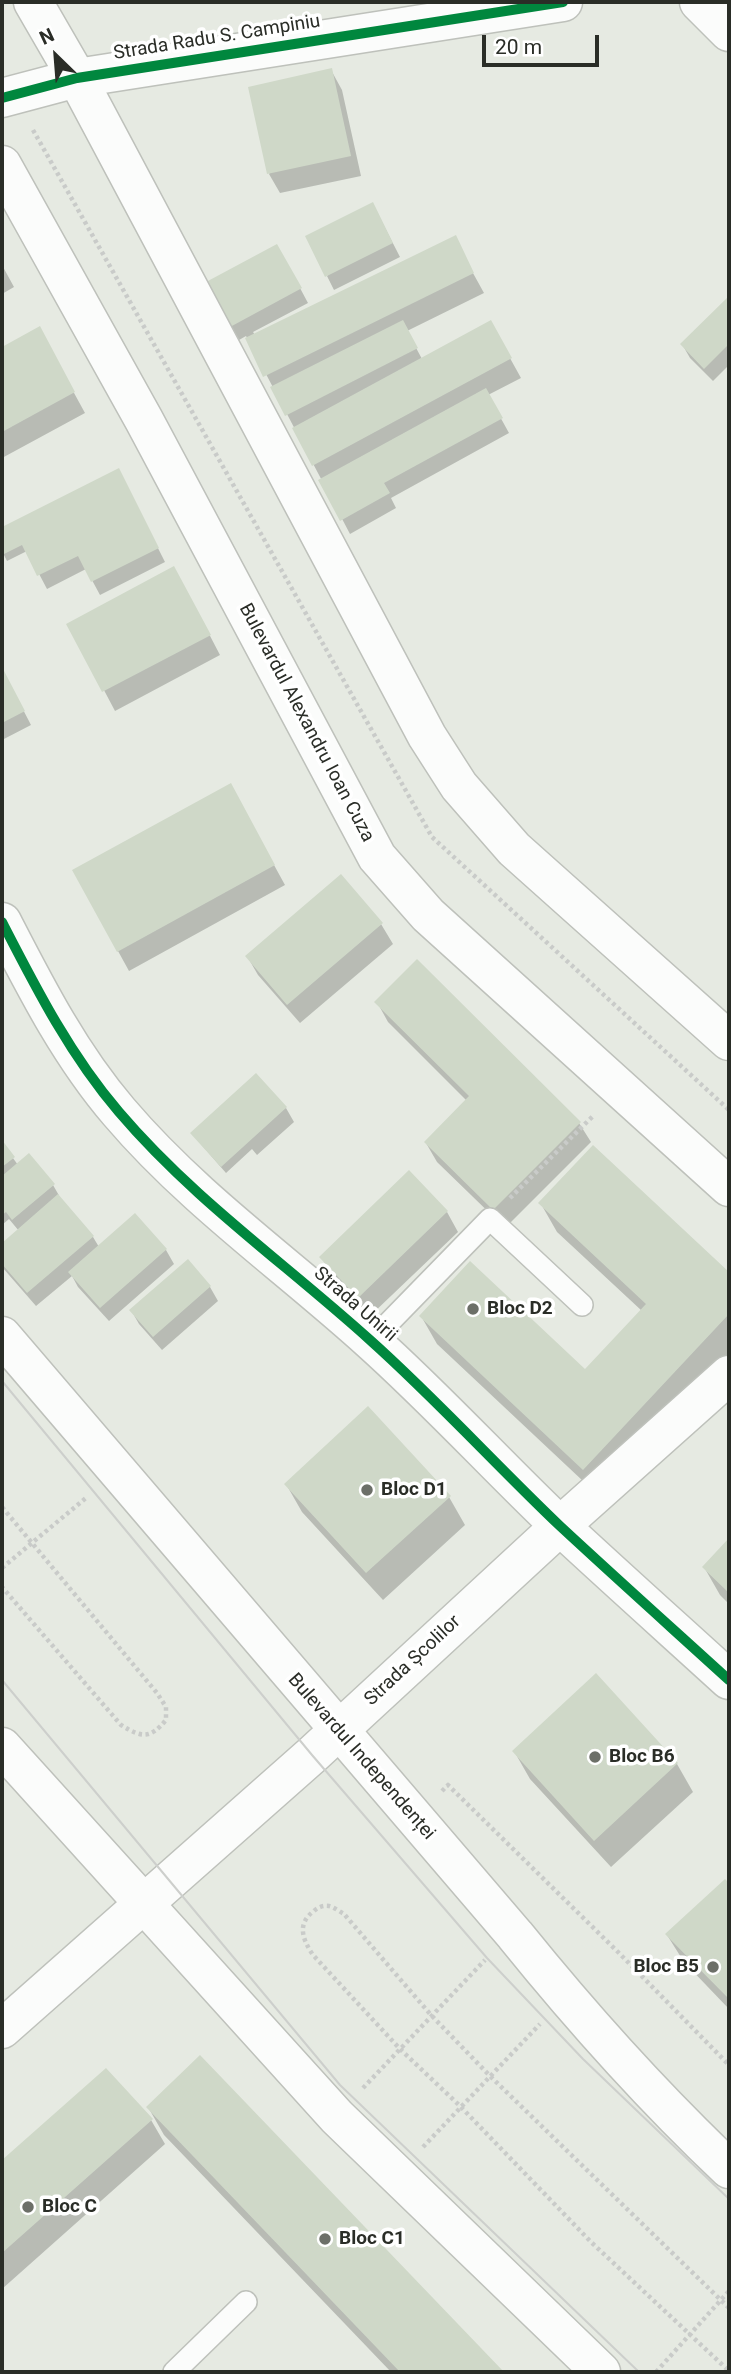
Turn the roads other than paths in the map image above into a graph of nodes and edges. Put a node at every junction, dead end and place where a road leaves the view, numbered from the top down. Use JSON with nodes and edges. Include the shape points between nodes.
{"nodes":[{"id":1,"x":33,"y":2,"type":"edge"},
{"id":2,"x":563,"y":2,"type":"edge"},
{"id":3,"x":699,"y":2,"type":"edge"},
{"id":4,"x":729,"y":32,"type":"edge"},
{"id":5,"x":77,"y":78,"type":"junction"},
{"id":6,"x":2,"y":97,"type":"edge"},
{"id":7,"x":2,"y":165,"type":"edge"},
{"id":8,"x":2,"y":922,"type":"edge"},
{"id":9,"x":729,"y":1041,"type":"edge"},
{"id":10,"x":729,"y":1187,"type":"edge"},
{"id":11,"x":582,"y":1305,"type":"dead end"},
{"id":12,"x":2,"y":1336,"type":"edge"},
{"id":13,"x":371,"y":1340,"type":"junction"},
{"id":14,"x":729,"y":1374,"type":"edge"},
{"id":15,"x":560,"y":1526,"type":"junction"},
{"id":16,"x":729,"y":1680,"type":"edge"},
{"id":17,"x":338,"y":1730,"type":"junction"},
{"id":18,"x":2,"y":1747,"type":"edge"},
{"id":19,"x":143,"y":1904,"type":"junction"},
{"id":20,"x":2,"y":2029,"type":"edge"},
{"id":21,"x":729,"y":2169,"type":"edge"},
{"id":22,"x":247,"y":2302,"type":"dead end"},
{"id":23,"x":174,"y":2372,"type":"edge"},
{"id":24,"x":601,"y":2372,"type":"edge"}],
"edges":[{"from":1,"to":5,"type":"main road"},
{"from":2,"to":5,"type":"main road","name":"Strada Radu S. Campiniu"},
{"from":3,"to":4,"type":"main road"},
{"from":5,"to":6,"type":"main road","name":"Strada Radu S. Campiniu"},
{"from":5,"to":9,"type":"main road","via":[[427,736],[459,786],[514,849]]},
{"from":7,"to":10,"type":"main road","name":"Bulevardul Alexandru Ioan Cuza","via":[[138,408],[377,857],[428,915]]},
{"from":8,"to":13,"type":"main road","name":"Strada Unirii","via":[[75,1053],[118,1111],[234,1227]]},
{"from":11,"to":13,"type":"lane","via":[[490,1219]]},
{"from":12,"to":17,"type":"main road","name":"Bulevardul Independenței"},
{"from":13,"to":15,"type":"main road","name":"Strada Unirii"},
{"from":14,"to":15,"type":"main road","name":"Strada Școlilor"},
{"from":15,"to":16,"type":"main road","name":"Strada Unirii"},
{"from":15,"to":17,"type":"main road","name":"Strada Școlilor"},
{"from":17,"to":19,"type":"main road","name":"Strada Școlilor"},
{"from":17,"to":21,"type":"main road","name":"Bulevardul Independenței","via":[[565,1996],[668,2111]]},
{"from":18,"to":19,"type":"main road"},
{"from":19,"to":20,"type":"main road","name":"Strada Școlilor"},
{"from":19,"to":24,"type":"main road","via":[[337,2117]]},
{"from":22,"to":23,"type":"lane"}]}
